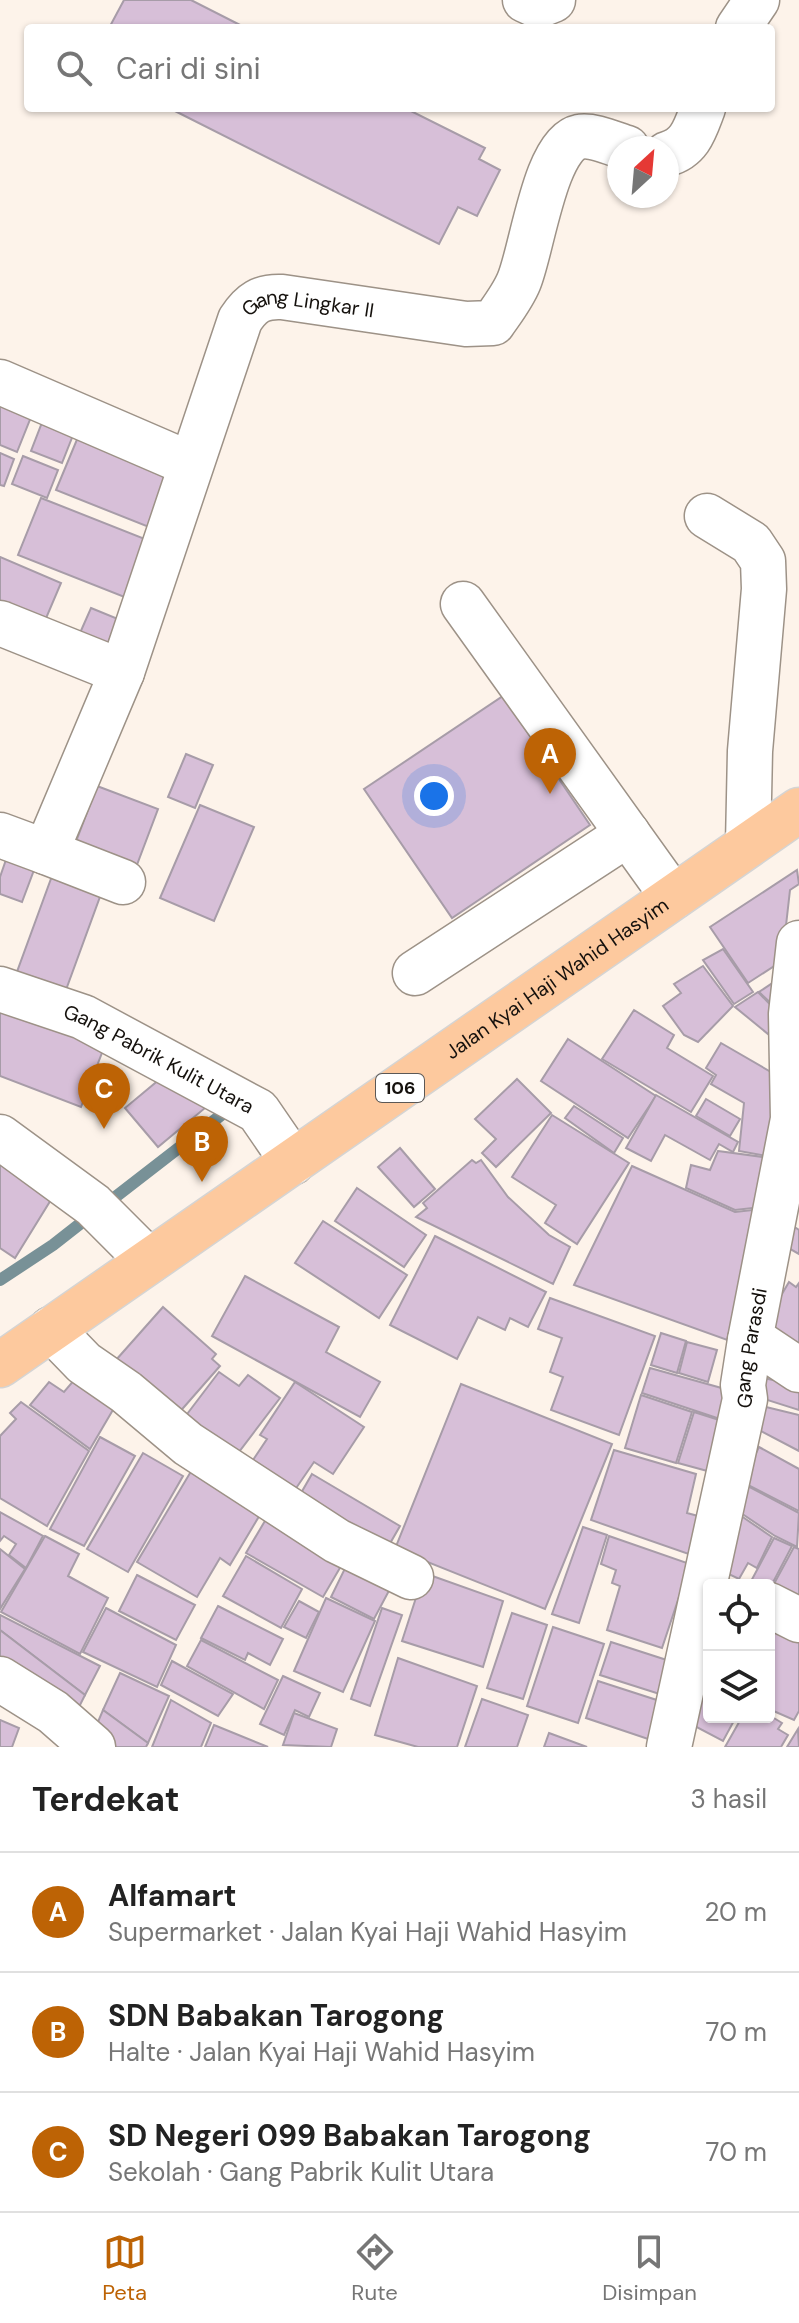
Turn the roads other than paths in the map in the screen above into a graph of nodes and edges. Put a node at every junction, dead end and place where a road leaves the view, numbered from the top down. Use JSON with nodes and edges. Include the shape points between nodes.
{"nodes":[{"id":1,"x":525,"y":0,"type":"edge"},
{"id":2,"x":553,"y":0,"type":"edge"},
{"id":3,"x":757,"y":0,"type":"edge"},
{"id":4,"x":741,"y":24,"type":"edge"},
{"id":5,"x":702,"y":112,"type":"edge"},
{"id":6,"x":607,"y":142,"type":"edge"},
{"id":7,"x":679,"y":151,"type":"edge"},
{"id":8,"x":0,"y":382,"type":"edge"},
{"id":9,"x":190,"y":464,"type":"junction"},
{"id":10,"x":707,"y":516,"type":"dead end"},
{"id":11,"x":463,"y":604,"type":"dead end"},
{"id":12,"x":0,"y":623,"type":"edge"},
{"id":13,"x":122,"y":672,"type":"junction"},
{"id":14,"x":796,"y":820,"type":"edge"},
{"id":15,"x":628,"y":834,"type":"junction"},
{"id":16,"x":0,"y":835,"type":"edge"},
{"id":17,"x":748,"y":844,"type":"junction"},
{"id":18,"x":46,"y":852,"type":"junction"},
{"id":19,"x":123,"y":882,"type":"dead end"},
{"id":20,"x":673,"y":897,"type":"junction"},
{"id":21,"x":799,"y":943,"type":"edge"},
{"id":22,"x":415,"y":973,"type":"dead end"},
{"id":23,"x":0,"y":989,"type":"edge"},
{"id":24,"x":796,"y":1120,"type":"edge"},
{"id":25,"x":0,"y":1137,"type":"edge"},
{"id":26,"x":293,"y":1162,"type":"junction"},
{"id":27,"x":149,"y":1261,"type":"junction"},
{"id":28,"x":51,"y":1329,"type":"junction"},
{"id":29,"x":750,"y":1340,"type":"junction"},
{"id":30,"x":0,"y":1365,"type":"edge"},
{"id":31,"x":799,"y":1370,"type":"edge"},
{"id":32,"x":411,"y":1577,"type":"dead end"},
{"id":33,"x":714,"y":1579,"type":"edge"},
{"id":34,"x":775,"y":1608,"type":"edge"},
{"id":35,"x":799,"y":1620,"type":"edge"},
{"id":36,"x":703,"y":1622,"type":"edge"},
{"id":37,"x":0,"y":1679,"type":"edge"},
{"id":38,"x":93,"y":1747,"type":"edge"},
{"id":39,"x":669,"y":1747,"type":"edge"}],
"edges":[{"from":1,"to":2,"type":"street","via":[[538,6]]},
{"from":3,"to":4,"type":"street"},
{"from":5,"to":7,"type":"street"},
{"from":6,"to":9,"type":"street","name":"Gang Lingkar II","via":[[582,135],[561,150],[519,281],[493,323],[466,324],[282,297],[258,299],[240,320]]},
{"from":8,"to":9,"type":"street"},
{"from":9,"to":13,"type":"street","name":"Gang Lingkar II"},
{"from":10,"to":17,"type":"street","via":[[751,543],[763,561]]},
{"from":11,"to":15,"type":"street"},
{"from":12,"to":13,"type":"street"},
{"from":13,"to":18,"type":"street","name":"Gang Lingkar II"},
{"from":14,"to":17,"type":"main road","name":"Jalan Kyai Haji Wahid Hasyim","number":"106"},
{"from":15,"to":20,"type":"street"},
{"from":15,"to":22,"type":"street"},
{"from":16,"to":18,"type":"street"},
{"from":17,"to":20,"type":"main road","name":"Jalan Kyai Haji Wahid Hasyim","number":"106"},
{"from":18,"to":19,"type":"street"},
{"from":20,"to":26,"type":"main road","name":"Jalan Kyai Haji Wahid Hasyim","number":"106"},
{"from":21,"to":24,"type":"street","name":"Gang Parasdi","via":[[791,1014]]},
{"from":23,"to":26,"type":"street","name":"Gang Pabrik Kulit Utara","via":[[83,1017],[258,1111]]},
{"from":24,"to":29,"type":"street","name":"Gang Parasdi"},
{"from":25,"to":27,"type":"street","via":[[93,1205]]},
{"from":26,"to":27,"type":"main road","name":"Jalan Kyai Haji Wahid Hasyim","number":"106"},
{"from":27,"to":28,"type":"main road","name":"Jalan Kyai Haji Wahid Hasyim","number":"106"},
{"from":28,"to":30,"type":"main road","name":"Jalan Kyai Haji Wahid Hasyim","number":"106"},
{"from":28,"to":32,"type":"street","via":[[84,1363],[201,1452],[337,1541]]},
{"from":29,"to":31,"type":"street"},
{"from":29,"to":33,"type":"street","name":"Gang Parasdi"},
{"from":34,"to":35,"type":"street"},
{"from":36,"to":39,"type":"street","name":"Gang Parasdi"},
{"from":37,"to":38,"type":"street","via":[[53,1712]]}]}
